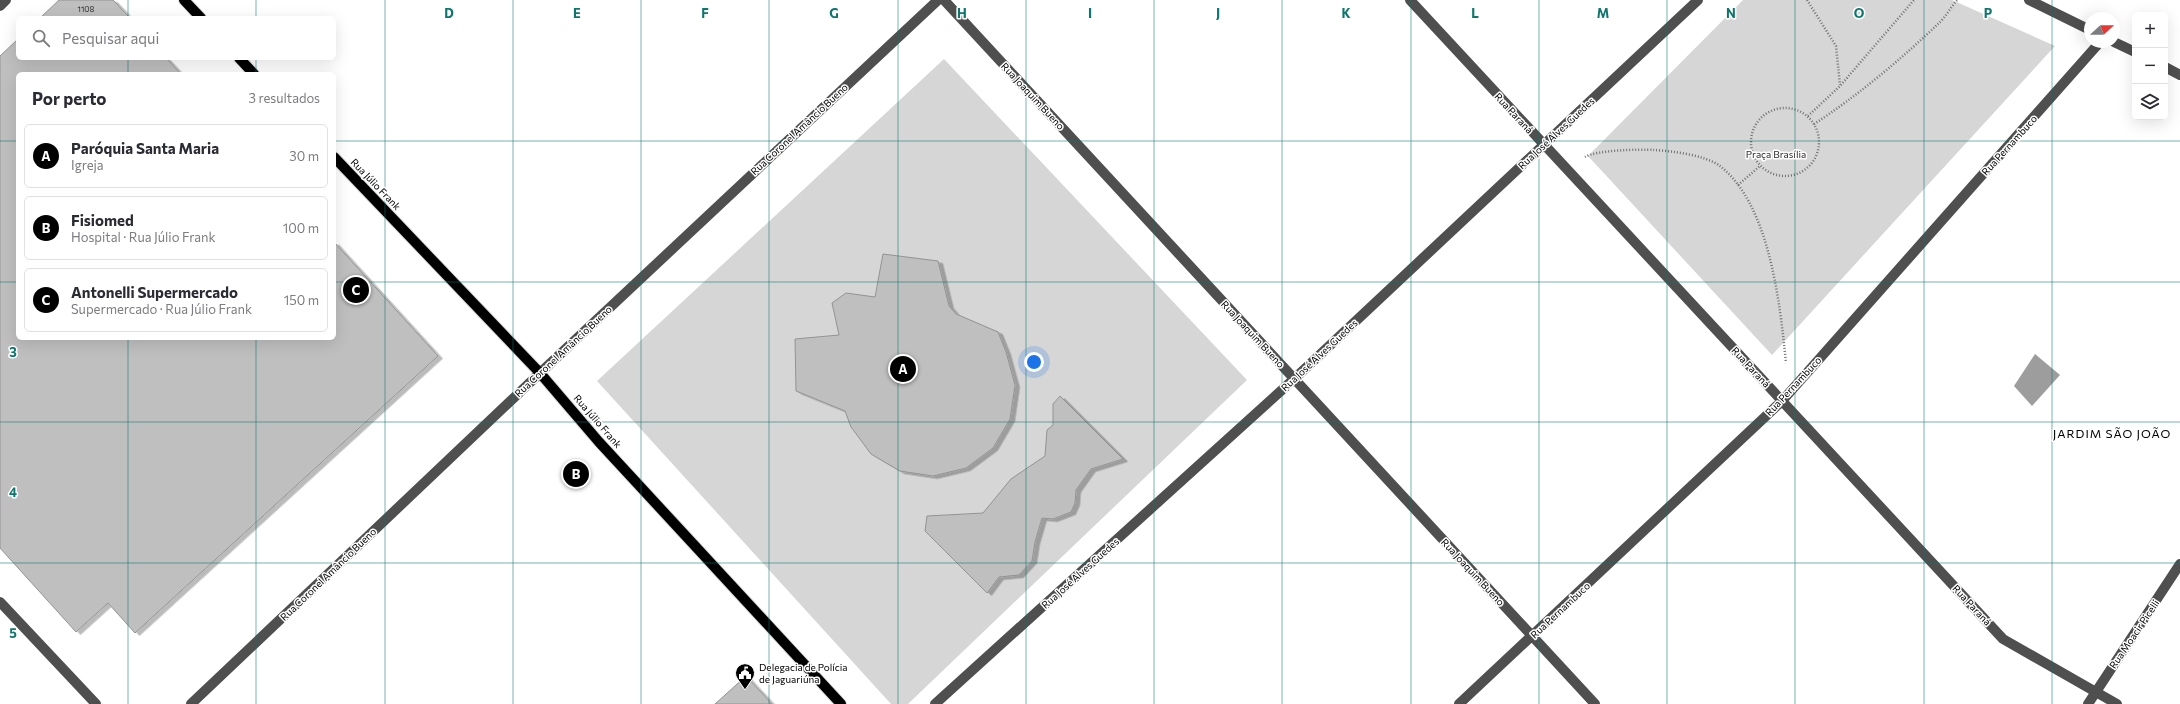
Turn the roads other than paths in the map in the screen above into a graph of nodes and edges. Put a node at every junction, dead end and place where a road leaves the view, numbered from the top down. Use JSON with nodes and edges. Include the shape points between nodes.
{"nodes":[{"id":1,"x":6,"y":0,"type":"edge"},
{"id":2,"x":184,"y":0,"type":"edge"},
{"id":3,"x":938,"y":0,"type":"edge"},
{"id":4,"x":944,"y":0,"type":"edge"},
{"id":5,"x":1410,"y":0,"type":"edge"},
{"id":6,"x":1698,"y":0,"type":"edge"},
{"id":7,"x":2029,"y":0,"type":"edge"},
{"id":8,"x":0,"y":6,"type":"edge"},
{"id":9,"x":199,"y":16,"type":"edge"},
{"id":10,"x":2084,"y":27,"type":"edge"},
{"id":11,"x":2120,"y":45,"type":"edge"},
{"id":12,"x":2095,"y":48,"type":"edge"},
{"id":13,"x":2132,"y":51,"type":"edge"},
{"id":14,"x":241,"y":60,"type":"edge"},
{"id":15,"x":2168,"y":69,"type":"edge"},
{"id":16,"x":252,"y":72,"type":"edge"},
{"id":17,"x":2180,"y":75,"type":"edge"},
{"id":18,"x":1544,"y":145,"type":"junction"},
{"id":19,"x":336,"y":159,"type":"edge"},
{"id":20,"x":540,"y":373,"type":"junction"},
{"id":21,"x":1294,"y":379,"type":"junction"},
{"id":22,"x":1782,"y":401,"type":"junction"},
{"id":23,"x":2180,"y":564,"type":"edge"},
{"id":24,"x":0,"y":602,"type":"edge"},
{"id":25,"x":1532,"y":636,"type":"junction"},
{"id":26,"x":2094,"y":693,"type":"junction"},
{"id":27,"x":96,"y":704,"type":"edge"},
{"id":28,"x":191,"y":704,"type":"edge"},
{"id":29,"x":840,"y":704,"type":"edge"},
{"id":30,"x":935,"y":704,"type":"edge"},
{"id":31,"x":1460,"y":704,"type":"edge"},
{"id":32,"x":1595,"y":704,"type":"edge"},
{"id":33,"x":2088,"y":704,"type":"edge"},
{"id":34,"x":2116,"y":704,"type":"edge"}],
"edges":[{"from":1,"to":8,"type":"street"},
{"from":2,"to":9,"type":"main road"},
{"from":3,"to":20,"type":"street","name":"Rua Coronel Amâncio Bueno"},
{"from":4,"to":21,"type":"street","name":"Rua Joaquim Bueno"},
{"from":5,"to":18,"type":"street","name":"Rua Paraná"},
{"from":6,"to":18,"type":"street","name":"Rua José Alves Guedes"},
{"from":7,"to":10,"type":"street"},
{"from":11,"to":13,"type":"street"},
{"from":12,"to":22,"type":"street","name":"Rua Pernambuco"},
{"from":14,"to":16,"type":"main road"},
{"from":15,"to":17,"type":"street"},
{"from":18,"to":21,"type":"street","name":"Rua José Alves Guedes"},
{"from":18,"to":22,"type":"street","name":"Rua Paraná"},
{"from":19,"to":20,"type":"main road","name":"Rua Júlio Frank"},
{"from":20,"to":28,"type":"street","name":"Rua Coronel Amâncio Bueno"},
{"from":20,"to":29,"type":"main road","name":"Rua Júlio Frank","via":[[599,442]]},
{"from":21,"to":25,"type":"street","name":"Rua Joaquim Bueno"},
{"from":21,"to":30,"type":"street","name":"Rua José Alves Guedes"},
{"from":22,"to":25,"type":"street","name":"Rua Pernambuco"},
{"from":22,"to":26,"type":"street","name":"Rua Paraná","via":[[2003,639]]},
{"from":23,"to":26,"type":"street","name":"Rua Moacir Picelli"},
{"from":24,"to":27,"type":"street"},
{"from":25,"to":31,"type":"street","name":"Rua Pernambuco"},
{"from":25,"to":32,"type":"street","name":"Rua Joaquim Bueno"},
{"from":26,"to":33,"type":"street","name":"Rua Moacir Picelli"},
{"from":26,"to":34,"type":"street","name":"Rua Paraná"}]}
